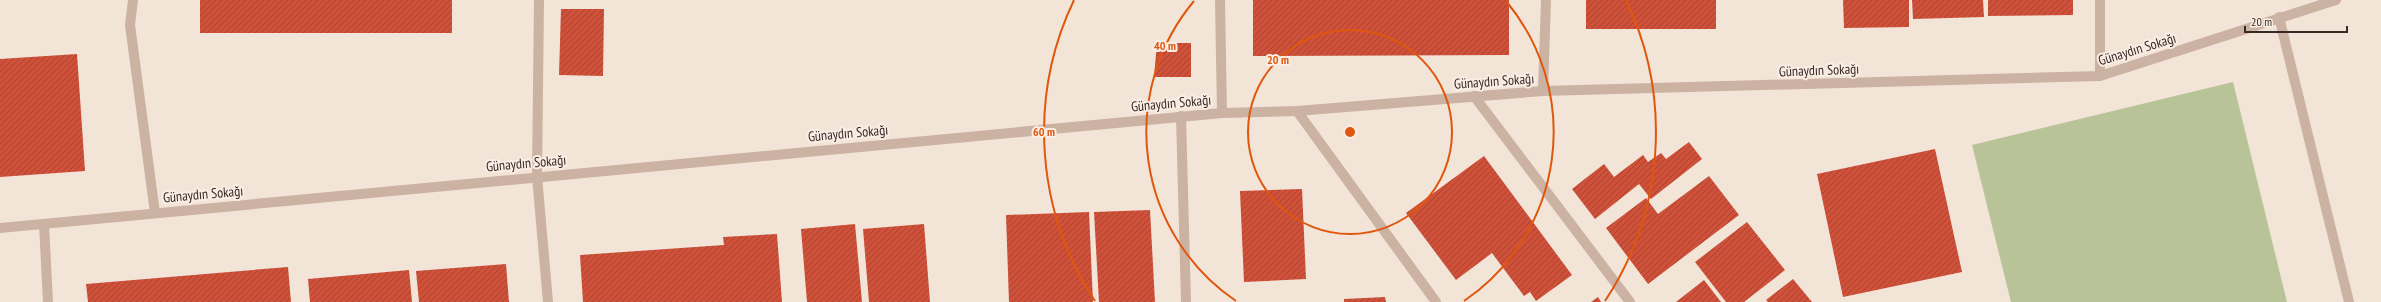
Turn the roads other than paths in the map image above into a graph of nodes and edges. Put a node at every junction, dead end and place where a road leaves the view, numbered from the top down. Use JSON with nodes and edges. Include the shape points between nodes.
{"nodes":[{"id":1,"x":133,"y":0,"type":"edge"},
{"id":2,"x":539,"y":0,"type":"edge"},
{"id":3,"x":1220,"y":0,"type":"edge"},
{"id":4,"x":1546,"y":0,"type":"edge"},
{"id":5,"x":2100,"y":0,"type":"edge"},
{"id":6,"x":2336,"y":0,"type":"edge"},
{"id":7,"x":2279,"y":17,"type":"junction"},
{"id":8,"x":2100,"y":76,"type":"junction"},
{"id":9,"x":1543,"y":91,"type":"junction"},
{"id":10,"x":1474,"y":96,"type":"junction"},
{"id":11,"x":1297,"y":111,"type":"junction"},
{"id":12,"x":1222,"y":113,"type":"junction"},
{"id":13,"x":1181,"y":116,"type":"junction"},
{"id":14,"x":538,"y":176,"type":"junction"},
{"id":15,"x":155,"y":213,"type":"junction"},
{"id":16,"x":44,"y":224,"type":"junction"},
{"id":17,"x":0,"y":228,"type":"edge"},
{"id":18,"x":48,"y":302,"type":"edge"},
{"id":19,"x":548,"y":302,"type":"edge"},
{"id":20,"x":1186,"y":302,"type":"edge"},
{"id":21,"x":1436,"y":302,"type":"edge"},
{"id":22,"x":1630,"y":302,"type":"edge"},
{"id":23,"x":2349,"y":302,"type":"edge"}],
"edges":[{"from":1,"to":15,"type":"street","via":[[130,25]]},
{"from":2,"to":14,"type":"street"},
{"from":3,"to":12,"type":"street"},
{"from":4,"to":9,"type":"street"},
{"from":5,"to":8,"type":"street"},
{"from":6,"to":7,"type":"street","name":"Günaydın Sokağı"},
{"from":7,"to":8,"type":"street","name":"Günaydın Sokağı"},
{"from":7,"to":23,"type":"street"},
{"from":8,"to":9,"type":"street","name":"Günaydın Sokağı"},
{"from":9,"to":10,"type":"street","name":"Günaydın Sokağı"},
{"from":10,"to":11,"type":"street","name":"Günaydın Sokağı"},
{"from":10,"to":22,"type":"street"},
{"from":11,"to":12,"type":"street","name":"Günaydın Sokağı"},
{"from":11,"to":21,"type":"street"},
{"from":12,"to":13,"type":"street","name":"Günaydın Sokağı"},
{"from":13,"to":14,"type":"street","name":"Günaydın Sokağı"},
{"from":13,"to":20,"type":"street"},
{"from":14,"to":15,"type":"street","name":"Günaydın Sokağı"},
{"from":14,"to":19,"type":"street"},
{"from":15,"to":16,"type":"street","name":"Günaydın Sokağı"},
{"from":16,"to":17,"type":"street","name":"Günaydın Sokağı"},
{"from":16,"to":18,"type":"street"}]}
